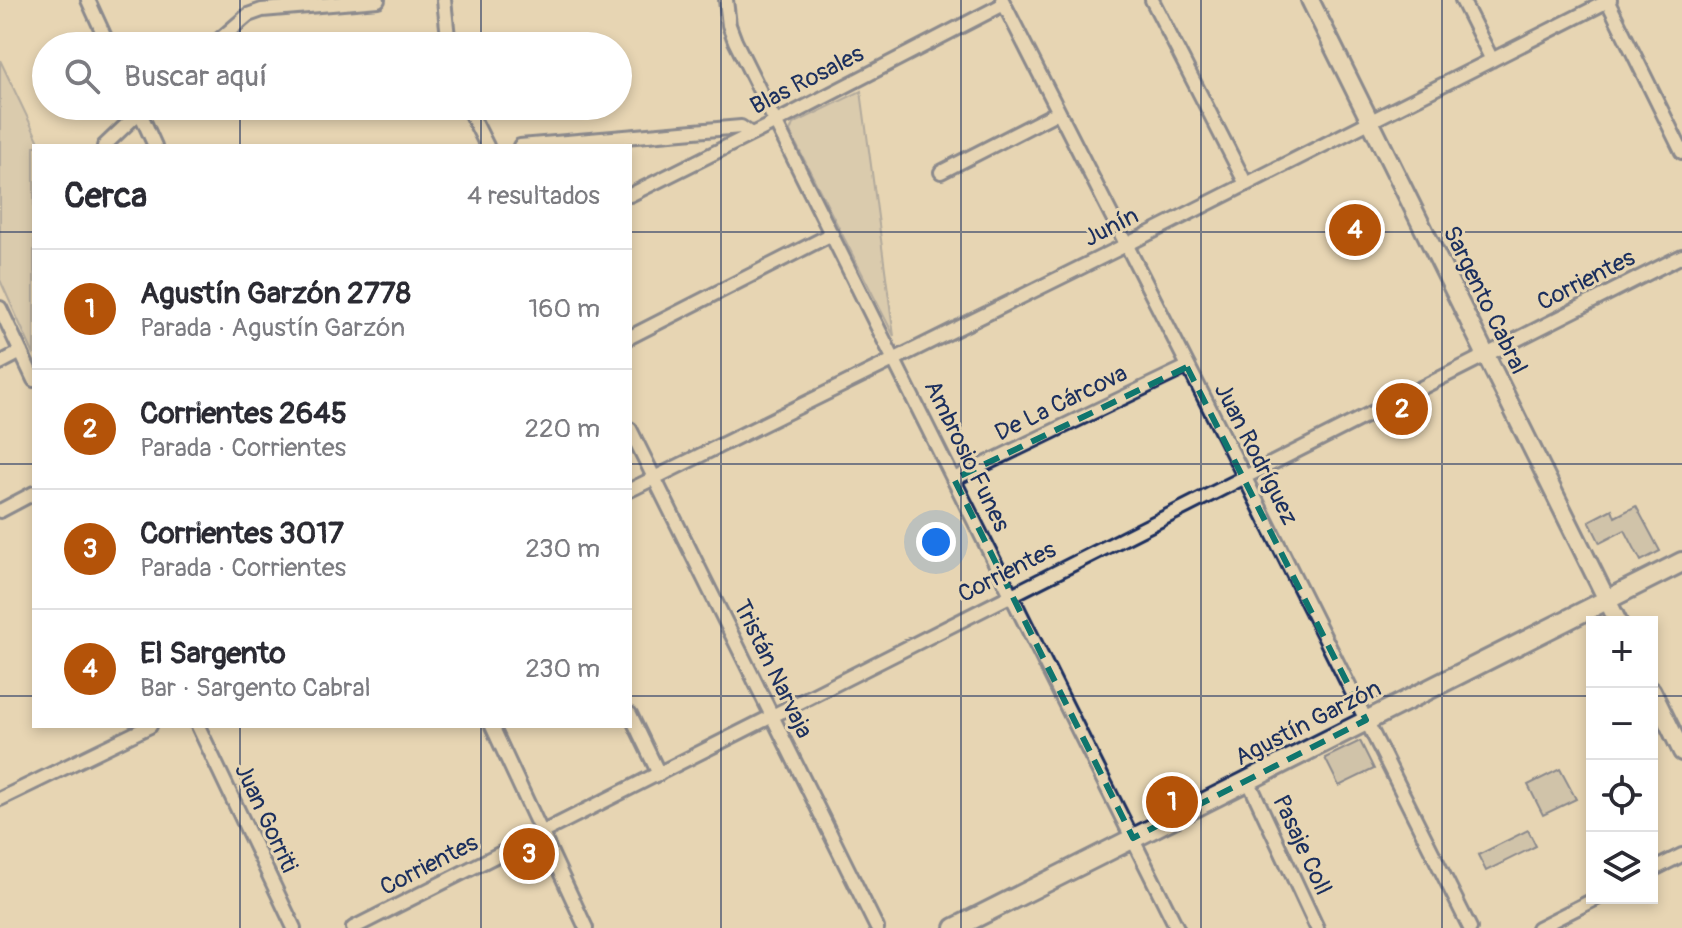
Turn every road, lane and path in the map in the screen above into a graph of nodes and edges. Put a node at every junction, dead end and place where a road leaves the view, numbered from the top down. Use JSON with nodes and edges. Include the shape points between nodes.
{"nodes":[{"id":1,"x":88,"y":0,"type":"edge"},
{"id":2,"x":378,"y":0,"type":"edge"},
{"id":3,"x":444,"y":0,"type":"edge"},
{"id":4,"x":726,"y":0,"type":"edge"},
{"id":5,"x":1152,"y":0,"type":"edge"},
{"id":6,"x":1310,"y":0,"type":"edge"},
{"id":7,"x":1462,"y":0,"type":"edge"},
{"id":8,"x":1608,"y":0,"type":"edge"},
{"id":9,"x":1003,"y":2,"type":"edge"},
{"id":10,"x":103,"y":32,"type":"edge"},
{"id":11,"x":228,"y":32,"type":"edge"},
{"id":12,"x":447,"y":32,"type":"edge"},
{"id":13,"x":1492,"y":60,"type":"junction"},
{"id":14,"x":1058,"y":112,"type":"junction"},
{"id":15,"x":129,"y":120,"type":"edge"},
{"id":16,"x":145,"y":120,"type":"edge"},
{"id":17,"x":474,"y":120,"type":"edge"},
{"id":18,"x":1370,"y":121,"type":"junction"},
{"id":19,"x":776,"y":122,"type":"junction"},
{"id":20,"x":751,"y":134,"type":"junction"},
{"id":21,"x":106,"y":144,"type":"edge"},
{"id":22,"x":154,"y":144,"type":"edge"},
{"id":23,"x":486,"y":144,"type":"edge"},
{"id":24,"x":543,"y":144,"type":"edge"},
{"id":25,"x":1682,"y":152,"type":"edge"},
{"id":26,"x":941,"y":172,"type":"dead end"},
{"id":27,"x":1246,"y":184,"type":"junction"},
{"id":28,"x":632,"y":194,"type":"edge"},
{"id":29,"x":832,"y":234,"type":"junction"},
{"id":30,"x":1126,"y":245,"type":"junction"},
{"id":31,"x":1682,"y":256,"type":"edge"},
{"id":32,"x":0,"y":308,"type":"edge"},
{"id":33,"x":632,"y":336,"type":"edge"},
{"id":34,"x":21,"y":352,"type":"junction"},
{"id":35,"x":1486,"y":356,"type":"junction"},
{"id":36,"x":895,"y":359,"type":"junction"},
{"id":37,"x":0,"y":363,"type":"edge"},
{"id":38,"x":1187,"y":367,"type":"junction"},
{"id":39,"x":32,"y":376,"type":"edge"},
{"id":40,"x":632,"y":433,"type":"edge"},
{"id":41,"x":1244,"y":476,"type":"junction"},
{"id":42,"x":654,"y":478,"type":"junction"},
{"id":43,"x":954,"y":479,"type":"junction"},
{"id":44,"x":632,"y":489,"type":"edge"},
{"id":45,"x":32,"y":494,"type":"edge"},
{"id":46,"x":0,"y":511,"type":"edge"},
{"id":47,"x":1682,"y":562,"type":"edge"},
{"id":48,"x":1010,"y":595,"type":"junction"},
{"id":49,"x":1607,"y":600,"type":"junction"},
{"id":50,"x":1615,"y":616,"type":"edge"},
{"id":51,"x":1658,"y":703,"type":"edge"},
{"id":52,"x":771,"y":716,"type":"junction"},
{"id":53,"x":632,"y":718,"type":"edge"},
{"id":54,"x":1366,"y":720,"type":"junction"},
{"id":55,"x":146,"y":728,"type":"edge"},
{"id":56,"x":199,"y":728,"type":"edge"},
{"id":57,"x":493,"y":728,"type":"edge"},
{"id":58,"x":1682,"y":752,"type":"edge"},
{"id":59,"x":659,"y":774,"type":"junction"},
{"id":60,"x":1248,"y":780,"type":"junction"},
{"id":61,"x":0,"y":799,"type":"edge"},
{"id":62,"x":541,"y":833,"type":"junction"},
{"id":63,"x":1133,"y":838,"type":"junction"},
{"id":64,"x":1682,"y":855,"type":"edge"},
{"id":65,"x":1658,"y":867,"type":"edge"},
{"id":66,"x":1586,"y":904,"type":"edge"},
{"id":67,"x":294,"y":928,"type":"edge"},
{"id":68,"x":353,"y":928,"type":"edge"},
{"id":69,"x":586,"y":928,"type":"edge"},
{"id":70,"x":877,"y":928,"type":"edge"},
{"id":71,"x":955,"y":928,"type":"edge"},
{"id":72,"x":1177,"y":928,"type":"edge"},
{"id":73,"x":1317,"y":928,"type":"edge"},
{"id":74,"x":1470,"y":928,"type":"edge"},
{"id":75,"x":1538,"y":928,"type":"edge"}],
"edges":[{"from":1,"to":10,"type":"street"},
{"from":2,"to":11,"type":"street","via":[[262,10]]},
{"from":3,"to":12,"type":"street"},
{"from":4,"to":19,"type":"street","name":"Ambrosio Funes","via":[[735,41]]},
{"from":5,"to":27,"type":"street"},
{"from":6,"to":18,"type":"street","name":"Sargento Cabral"},
{"from":7,"to":13,"type":"street"},
{"from":8,"to":13,"type":"street","name":"Junín"},
{"from":8,"to":25,"type":"street"},
{"from":9,"to":14,"type":"street","name":"Juan Rodríguez"},
{"from":9,"to":19,"type":"street","name":"Blas Rosales"},
{"from":13,"to":18,"type":"street","name":"Junín"},
{"from":14,"to":26,"type":"street"},
{"from":14,"to":30,"type":"street","name":"Juan Rodríguez"},
{"from":15,"to":21,"type":"street"},
{"from":16,"to":22,"type":"street"},
{"from":17,"to":23,"type":"street"},
{"from":18,"to":27,"type":"street","name":"Junín"},
{"from":18,"to":35,"type":"street","name":"Sargento Cabral"},
{"from":19,"to":20,"type":"street","name":"Blas Rosales"},
{"from":19,"to":29,"type":"street","name":"Ambrosio Funes"},
{"from":20,"to":24,"type":"street","via":[[741,127]]},
{"from":20,"to":28,"type":"street","name":"Blas Rosales"},
{"from":27,"to":30,"type":"street","name":"Junín"},
{"from":29,"to":33,"type":"street"},
{"from":29,"to":36,"type":"street","name":"Ambrosio Funes"},
{"from":30,"to":36,"type":"street","name":"Junín"},
{"from":30,"to":38,"type":"street","name":"Juan Rodríguez"},
{"from":31,"to":35,"type":"street","name":"Corrientes"},
{"from":32,"to":34,"type":"street"},
{"from":34,"to":37,"type":"street"},
{"from":34,"to":39,"type":"street"},
{"from":35,"to":41,"type":"street","name":"Corrientes"},
{"from":35,"to":49,"type":"street","name":"Sargento Cabral"},
{"from":36,"to":42,"type":"street","name":"Junín"},
{"from":36,"to":43,"type":"street","name":"Ambrosio Funes"},
{"from":38,"to":41,"type":"street","name":"Juan Rodríguez"},
{"from":38,"to":43,"type":"street","name":"De La Cárcova"},
{"from":40,"to":42,"type":"street","name":"Tristán Narvaja"},
{"from":41,"to":48,"type":"street","name":"Corrientes"},
{"from":41,"to":54,"type":"street","name":"Juan Rodríguez"},
{"from":42,"to":44,"type":"street","name":"Junín"},
{"from":42,"to":52,"type":"street","name":"Tristán Narvaja"},
{"from":43,"to":48,"type":"street","name":"Ambrosio Funes"},
{"from":45,"to":46,"type":"street"},
{"from":47,"to":49,"type":"main road","name":"Agustín Garzón"},
{"from":48,"to":52,"type":"street","name":"Corrientes"},
{"from":48,"to":63,"type":"street","name":"Ambrosio Funes"},
{"from":49,"to":50,"type":"street","name":"Sargento Cabral"},
{"from":49,"to":54,"type":"main road","name":"Agustín Garzón"},
{"from":51,"to":58,"type":"street"},
{"from":52,"to":59,"type":"street","name":"Corrientes"},
{"from":52,"to":70,"type":"street","name":"Tristán Narvaja"},
{"from":53,"to":59,"type":"street"},
{"from":54,"to":60,"type":"main road","name":"Agustín Garzón"},
{"from":54,"to":74,"type":"street","name":"Juan Rodríguez"},
{"from":55,"to":61,"type":"street"},
{"from":56,"to":67,"type":"street","name":"Juan Gorriti"},
{"from":57,"to":62,"type":"street"},
{"from":59,"to":62,"type":"street","name":"Corrientes"},
{"from":60,"to":63,"type":"main road","name":"Agustín Garzón"},
{"from":60,"to":73,"type":"street","name":"Pasaje Coll"},
{"from":62,"to":68,"type":"street","name":"Corrientes"},
{"from":62,"to":69,"type":"street"},
{"from":63,"to":71,"type":"main road","name":"Agustín Garzón"},
{"from":63,"to":72,"type":"street","name":"Ambrosio Funes"},
{"from":64,"to":65,"type":"street"},
{"from":66,"to":75,"type":"street"}]}
